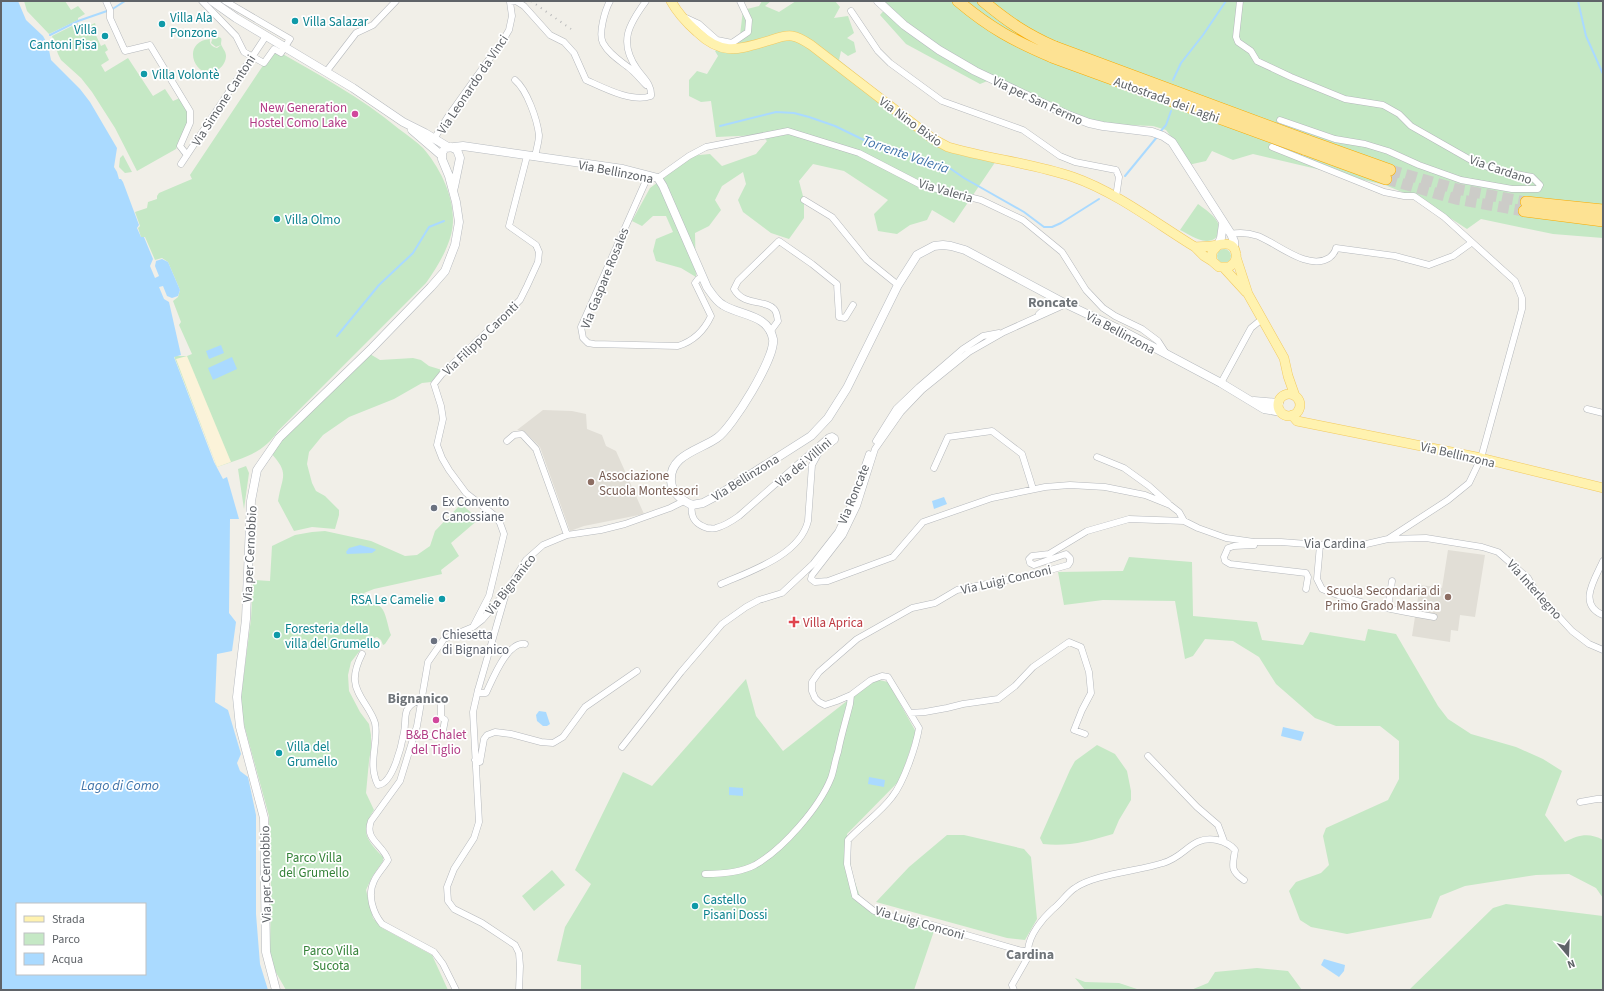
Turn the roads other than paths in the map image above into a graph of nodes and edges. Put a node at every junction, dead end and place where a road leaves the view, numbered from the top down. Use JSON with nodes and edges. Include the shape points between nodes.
{"nodes":[{"id":1,"x":106,"y":1,"type":"edge"},
{"id":2,"x":202,"y":1,"type":"edge"},
{"id":3,"x":212,"y":1,"type":"edge"},
{"id":4,"x":225,"y":1,"type":"edge"},
{"id":5,"x":396,"y":1,"type":"edge"},
{"id":6,"x":610,"y":1,"type":"edge"},
{"id":7,"x":646,"y":1,"type":"edge"},
{"id":8,"x":671,"y":1,"type":"edge"},
{"id":9,"x":740,"y":1,"type":"edge"},
{"id":10,"x":878,"y":1,"type":"edge"},
{"id":11,"x":958,"y":1,"type":"edge"},
{"id":12,"x":983,"y":1,"type":"edge"},
{"id":13,"x":1240,"y":1,"type":"edge"},
{"id":14,"x":851,"y":11,"type":"dead end"},
{"id":15,"x":682,"y":16,"type":"junction"},
{"id":16,"x":266,"y":36,"type":"junction"},
{"id":17,"x":285,"y":47,"type":"junction"},
{"id":18,"x":1054,"y":52,"type":"junction"},
{"id":19,"x":252,"y":56,"type":"junction"},
{"id":20,"x":326,"y":72,"type":"junction"},
{"id":21,"x":515,"y":80,"type":"dead end"},
{"id":22,"x":651,"y":90,"type":"junction"},
{"id":23,"x":1280,"y":120,"type":"dead end"},
{"id":24,"x":403,"y":122,"type":"junction"},
{"id":25,"x":434,"y":139,"type":"junction"},
{"id":26,"x":449,"y":147,"type":"junction"},
{"id":27,"x":1272,"y":147,"type":"dead end"},
{"id":28,"x":482,"y":150,"type":"junction"},
{"id":29,"x":187,"y":155,"type":"junction"},
{"id":30,"x":531,"y":156,"type":"junction"},
{"id":31,"x":443,"y":159,"type":"junction"},
{"id":32,"x":459,"y":160,"type":"junction"},
{"id":33,"x":181,"y":164,"type":"dead end"},
{"id":34,"x":1388,"y":175,"type":"tunnel mouth"},
{"id":35,"x":648,"y":176,"type":"junction"},
{"id":36,"x":658,"y":178,"type":"junction"},
{"id":37,"x":454,"y":192,"type":"junction"},
{"id":38,"x":1116,"y":197,"type":"junction"},
{"id":39,"x":804,"y":200,"type":"dead end"},
{"id":40,"x":1603,"y":210,"type":"edge"},
{"id":41,"x":1603,"y":221,"type":"edge"},
{"id":42,"x":1223,"y":224,"type":"junction"},
{"id":43,"x":1231,"y":234,"type":"junction"},
{"id":44,"x":1472,"y":243,"type":"junction"},
{"id":45,"x":1218,"y":244,"type":"junction"},
{"id":46,"x":1195,"y":247,"type":"junction"},
{"id":47,"x":1234,"y":248,"type":"junction"},
{"id":48,"x":1236,"y":257,"type":"junction"},
{"id":49,"x":1212,"y":261,"type":"junction"},
{"id":50,"x":1224,"y":268,"type":"junction"},
{"id":51,"x":703,"y":277,"type":"junction"},
{"id":52,"x":898,"y":285,"type":"junction"},
{"id":53,"x":1248,"y":294,"type":"junction"},
{"id":54,"x":1053,"y":297,"type":"junction"},
{"id":55,"x":1066,"y":304,"type":"junction"},
{"id":56,"x":853,"y":305,"type":"dead end"},
{"id":57,"x":1262,"y":318,"type":"junction"},
{"id":58,"x":1033,"y":319,"type":"junction"},
{"id":59,"x":770,"y":332,"type":"junction"},
{"id":60,"x":1004,"y":332,"type":"junction"},
{"id":61,"x":1168,"y":356,"type":"junction"},
{"id":62,"x":1288,"y":376,"type":"junction"},
{"id":63,"x":1221,"y":383,"type":"junction"},
{"id":64,"x":1295,"y":396,"type":"junction"},
{"id":65,"x":1281,"y":403,"type":"junction"},
{"id":66,"x":1300,"y":406,"type":"junction"},
{"id":67,"x":1587,"y":409,"type":"dead end"},
{"id":68,"x":1603,"y":413,"type":"edge"},
{"id":69,"x":1292,"y":415,"type":"junction"},
{"id":70,"x":1312,"y":422,"type":"junction"},
{"id":71,"x":506,"y":441,"type":"dead end"},
{"id":72,"x":1097,"y":457,"type":"dead end"},
{"id":73,"x":1481,"y":458,"type":"junction"},
{"id":74,"x":934,"y":468,"type":"dead end"},
{"id":75,"x":1603,"y":488,"type":"edge"},
{"id":76,"x":1033,"y":489,"type":"junction"},
{"id":77,"x":688,"y":503,"type":"junction"},
{"id":78,"x":1170,"y":505,"type":"junction"},
{"id":79,"x":1184,"y":521,"type":"junction"},
{"id":80,"x":566,"y":535,"type":"junction"},
{"id":81,"x":1388,"y":539,"type":"junction"},
{"id":82,"x":1291,"y":542,"type":"junction"},
{"id":83,"x":1320,"y":545,"type":"junction"},
{"id":84,"x":1603,"y":561,"type":"edge"},
{"id":85,"x":1392,"y":581,"type":"dead end"},
{"id":86,"x":721,"y":584,"type":"dead end"},
{"id":87,"x":1306,"y":588,"type":"dead end"},
{"id":88,"x":506,"y":592,"type":"junction"},
{"id":89,"x":1388,"y":608,"type":"junction"},
{"id":90,"x":1603,"y":615,"type":"edge"},
{"id":91,"x":1434,"y":617,"type":"dead end"},
{"id":92,"x":473,"y":627,"type":"junction"},
{"id":93,"x":525,"y":644,"type":"dead end"},
{"id":94,"x":1603,"y":650,"type":"edge"},
{"id":95,"x":362,"y":654,"type":"dead end"},
{"id":96,"x":637,"y":671,"type":"dead end"},
{"id":97,"x":478,"y":690,"type":"junction"},
{"id":98,"x":850,"y":695,"type":"junction"},
{"id":99,"x":422,"y":699,"type":"junction"},
{"id":100,"x":910,"y":713,"type":"junction"},
{"id":101,"x":1084,"y":734,"type":"dead end"},
{"id":102,"x":427,"y":736,"type":"dead end"},
{"id":103,"x":622,"y":747,"type":"dead end"},
{"id":104,"x":1148,"y":756,"type":"dead end"},
{"id":105,"x":475,"y":760,"type":"junction"},
{"id":106,"x":1603,"y":799,"type":"edge"},
{"id":107,"x":1580,"y":802,"type":"dead end"},
{"id":108,"x":1224,"y":841,"type":"junction"},
{"id":109,"x":705,"y":874,"type":"dead end"},
{"id":110,"x":1244,"y":880,"type":"dead end"},
{"id":111,"x":1028,"y":950,"type":"junction"},
{"id":112,"x":276,"y":990,"type":"edge"},
{"id":113,"x":456,"y":990,"type":"edge"},
{"id":114,"x":519,"y":990,"type":"edge"},
{"id":115,"x":1014,"y":990,"type":"edge"}],
"edges":[{"from":1,"to":29,"type":"street","via":[[110,18],[125,51],[150,45],[188,106],[191,120],[180,146]]},
{"from":2,"to":19,"type":"street","via":[[236,36],[244,52]]},
{"from":3,"to":16,"type":"main road","name":"Via Bellinzona"},
{"from":4,"to":17,"type":"street","via":[[290,39]]},
{"from":5,"to":20,"type":"street","via":[[373,25],[356,33]]},
{"from":6,"to":22,"type":"street","via":[[605,9],[602,42],[612,55],[630,68]]},
{"from":7,"to":22,"type":"street","via":[[629,26],[627,36],[631,57]]},
{"from":8,"to":15,"type":"main road","name":"Via Nino Bixio"},
{"from":9,"to":15,"type":"street","via":[[749,20],[748,32],[732,43],[717,40],[699,24]]},
{"from":10,"to":42,"type":"main road","name":"Via per San Fermo","via":[[904,25],[975,71],[1089,123],[1152,132],[1163,136],[1172,142]]},
{"from":11,"to":18,"type":"highway","name":"Autostrada dei Laghi","via":[[987,25],[1009,38]]},
{"from":12,"to":18,"type":"highway","name":"Autostrada dei Laghi"},
{"from":13,"to":23,"type":"street","name":"Via Cardano","via":[[1236,37],[1238,42],[1251,51],[1257,61],[1291,78],[1345,99],[1387,107],[1399,114],[1410,126],[1476,162],[1499,171],[1532,177],[1540,185],[1538,189],[1525,190],[1461,180],[1388,151],[1334,139]]},
{"from":14,"to":38,"type":"street","via":[[878,51],[890,63],[942,101],[1022,130],[1060,156],[1075,162],[1116,170],[1119,177]]},
{"from":15,"to":38,"type":"main road","name":"Via Nino Bixio","via":[[711,44],[721,48],[736,49],[782,36],[798,37],[948,148],[1059,172]]},
{"from":16,"to":17,"type":"main road","name":"Via Bellinzona"},
{"from":16,"to":19,"type":"street","name":"Via Simone Cantoni"},
{"from":17,"to":19,"type":"street","via":[[281,53],[274,49],[264,63]]},
{"from":17,"to":20,"type":"main road","name":"Via Bellinzona"},
{"from":18,"to":34,"type":"highway","name":"Autostrada dei Laghi","bridge":true},
{"from":19,"to":29,"type":"street","name":"Via Simone Cantoni"},
{"from":20,"to":24,"type":"main road","name":"Via Bellinzona"},
{"from":21,"to":30,"type":"street","via":[[522,86],[536,121],[539,137]]},
{"from":22,"to":25,"type":"street","name":"Via Leonardo da Vinci","via":[[651,96],[635,98],[586,80],[574,53],[564,42],[550,35],[524,6],[516,1],[510,2],[512,16],[509,30]]},
{"from":24,"to":25,"type":"main road","name":"Via Bellinzona"},
{"from":24,"to":31,"type":"main road","name":"Via Bellinzona"},
{"from":25,"to":26,"type":"main road","name":"Via Bellinzona"},
{"from":26,"to":28,"type":"main road","name":"Via Bellinzona","via":[[463,146]]},
{"from":26,"to":31,"type":"main road","via":[[443,150]]},
{"from":26,"to":32,"type":"main road","via":[[458,151]]},
{"from":27,"to":44,"type":"street","via":[[1384,192],[1414,196],[1444,217]]},
{"from":28,"to":30,"type":"main road","name":"Via Bellinzona"},
{"from":28,"to":32,"type":"main road","name":"Via Bellinzona"},
{"from":29,"to":33,"type":"street","name":"Via Simone Cantoni"},
{"from":30,"to":35,"type":"main road","name":"Via Bellinzona","via":[[623,169]]},
{"from":30,"to":92,"type":"street","name":"Via Filippo Caronti","via":[[509,226],[536,246],[539,252],[538,262],[520,300],[434,384],[443,419],[437,445],[442,458],[466,493],[494,515],[503,530],[489,596]]},
{"from":31,"to":32,"type":"main road","via":[[452,165]]},
{"from":31,"to":37,"type":"main road","name":"Via per Cernobbio"},
{"from":32,"to":37,"type":"main road","name":"Via per Cernobbio"},
{"from":35,"to":36,"type":"main road","name":"Via Bellinzona"},
{"from":35,"to":51,"type":"street","name":"Via Gaspare Rosales","via":[[582,327],[583,338],[594,344],[686,344],[706,326],[710,316],[695,283]]},
{"from":36,"to":51,"type":"main road","name":"Via Bellinzona"},
{"from":36,"to":61,"type":"street","name":"Via Valeria","via":[[706,147],[788,132],[859,153],[921,185],[981,200],[1023,220],[1062,252],[1086,290],[1103,308],[1158,341]]},
{"from":37,"to":112,"type":"main road","name":"Via per Cernobbio","via":[[459,222],[455,245],[445,271],[388,332],[279,438],[257,470],[253,486],[246,619],[237,697],[240,727],[264,818],[266,952]]},
{"from":38,"to":46,"type":"main road","name":"Via Nino Bixio"},
{"from":39,"to":52,"type":"street","via":[[832,217],[866,260]]},
{"from":40,"to":41,"type":"highway","via":[[1525,207]]},
{"from":42,"to":43,"type":"main road","name":"Via per San Fermo"},
{"from":42,"to":45,"type":"main road"},
{"from":43,"to":44,"type":"street","via":[[1238,232],[1258,236],[1299,257],[1314,261],[1325,260],[1333,255],[1336,248],[1395,256],[1429,265],[1453,256]]},
{"from":43,"to":47,"type":"main road","name":"Via per San Fermo"},
{"from":44,"to":73,"type":"street","via":[[1514,281],[1522,298],[1522,309]]},
{"from":45,"to":46,"type":"main road"},
{"from":45,"to":47,"type":"main road","via":[[1228,243]]},
{"from":45,"to":49,"type":"main road","via":[[1212,252]]},
{"from":46,"to":49,"type":"main road","name":"Via Nino Bixio"},
{"from":47,"to":48,"type":"main road"},
{"from":48,"to":50,"type":"main road","via":[[1232,265]]},
{"from":48,"to":53,"type":"main road"},
{"from":49,"to":50,"type":"main road"},
{"from":50,"to":53,"type":"main road"},
{"from":51,"to":59,"type":"main road","name":"Via Bellinzona","via":[[714,297],[723,305],[755,317],[763,322]]},
{"from":52,"to":54,"type":"main road","name":"Via Bellinzona","via":[[916,255],[934,246],[951,246],[965,250]]},
{"from":52,"to":77,"type":"main road","name":"Via Bellinzona","via":[[847,388],[828,418],[811,436],[720,494],[703,503]]},
{"from":53,"to":57,"type":"main road"},
{"from":54,"to":55,"type":"main road","name":"Via Bellinzona"},
{"from":54,"to":58,"type":"street","via":[[1048,306]]},
{"from":55,"to":58,"type":"street"},
{"from":55,"to":61,"type":"main road","name":"Via Bellinzona"},
{"from":56,"to":59,"type":"street","via":[[845,318],[839,317],[837,284],[779,241],[734,288],[743,298],[773,307],[778,321]]},
{"from":57,"to":62,"type":"main road","via":[[1284,358]]},
{"from":57,"to":63,"type":"street","via":[[1251,328]]},
{"from":58,"to":60,"type":"street"},
{"from":59,"to":77,"type":"main road","via":[[774,341],[770,357],[729,426],[717,438],[681,458],[674,467],[672,485],[678,496]]},
{"from":60,"to":76,"type":"street","via":[[969,352],[922,390],[901,412],[875,449],[857,506],[843,535],[811,579],[815,582],[828,581],[893,557],[923,522],[992,498]]},
{"from":60,"to":103,"type":"street","name":"Via Roncate","via":[[983,336],[963,349],[896,409],[871,448],[852,503],[838,532],[813,564],[782,593],[759,600],[722,624]]},
{"from":61,"to":63,"type":"main road","name":"Via Bellinzona"},
{"from":62,"to":64,"type":"main road"},
{"from":62,"to":65,"type":"main road"},
{"from":63,"to":65,"type":"main road","name":"Via Bellinzona","via":[[1252,401]]},
{"from":64,"to":65,"type":"main road","via":[[1288,394]]},
{"from":64,"to":66,"type":"main road"},
{"from":65,"to":69,"type":"main road","via":[[1285,415]]},
{"from":66,"to":69,"type":"main road","via":[[1298,412]]},
{"from":66,"to":70,"type":"main road"},
{"from":67,"to":68,"type":"street"},
{"from":69,"to":70,"type":"main road","name":"Via Bellinzona","via":[[1297,421]]},
{"from":70,"to":73,"type":"main road","name":"Via Bellinzona"},
{"from":71,"to":80,"type":"street","via":[[514,435],[522,434],[536,449]]},
{"from":72,"to":78,"type":"street","via":[[1124,468]]},
{"from":73,"to":75,"type":"main road","name":"Via Bellinzona"},
{"from":73,"to":81,"type":"street","name":"Via Cardina","via":[[1469,483],[1462,490]]},
{"from":74,"to":76,"type":"street","via":[[948,437],[992,432],[1022,454]]},
{"from":76,"to":78,"type":"street","via":[[1070,484],[1105,487],[1145,495]]},
{"from":77,"to":80,"type":"street","name":"Via Bignanico","via":[[625,524]]},
{"from":77,"to":86,"type":"street","name":"Via dei Villini","via":[[693,520],[701,526],[712,529],[723,526],[829,437],[835,438],[819,452],[812,465],[808,520],[800,539],[761,566]]},
{"from":78,"to":79,"type":"street","via":[[1179,512]]},
{"from":79,"to":82,"type":"street","name":"Via Cardina","via":[[1226,538],[1254,542]]},
{"from":79,"to":98,"type":"street","name":"Via Luigi Conconi","via":[[1129,519],[1087,531],[1049,554],[1032,556],[1029,559],[1034,565],[1066,554],[1071,559],[1067,566],[957,590],[935,603],[912,608],[857,639],[812,682],[815,698],[825,705]]},
{"from":80,"to":88,"type":"street","name":"Via Bignanico","via":[[543,545],[526,560]]},
{"from":81,"to":83,"type":"street","name":"Via Cardina","via":[[1362,545]]},
{"from":81,"to":94,"type":"street","name":"Via Interlegno","via":[[1426,538],[1482,546],[1498,552],[1528,578],[1536,592],[1572,631],[1589,644]]},
{"from":82,"to":83,"type":"street","name":"Via Cardina"},
{"from":82,"to":87,"type":"street","via":[[1234,546],[1228,548],[1225,561],[1230,564],[1306,573]]},
{"from":83,"to":89,"type":"street","via":[[1317,578],[1322,589],[1337,596]]},
{"from":84,"to":90,"type":"street","via":[[1588,599],[1592,608]]},
{"from":85,"to":89,"type":"street"},
{"from":88,"to":92,"type":"street","name":"Via Bignanico"},
{"from":88,"to":97,"type":"street"},
{"from":89,"to":91,"type":"street"},
{"from":92,"to":99,"type":"street","name":"Via Bignanico","via":[[444,640],[436,650],[428,662]]},
{"from":93,"to":97,"type":"street","via":[[514,646],[497,669],[486,693],[480,693]]},
{"from":95,"to":99,"type":"street","via":[[355,683],[374,722],[376,738],[373,755],[378,785],[391,775],[394,768],[405,731],[408,709]]},
{"from":96,"to":105,"type":"street","via":[[585,708],[563,737],[553,743],[494,732],[484,739],[480,762]]},
{"from":97,"to":105,"type":"street","via":[[473,712]]},
{"from":98,"to":100,"type":"street","name":"Via Luigi Conconi","via":[[871,680],[882,676],[888,677]]},
{"from":98,"to":109,"type":"street","via":[[832,777],[824,794],[798,828],[778,848],[755,865],[736,872]]},
{"from":99,"to":102,"type":"street","via":[[441,700],[441,717],[444,720],[442,736]]},
{"from":99,"to":113,"type":"street","name":"Via Bignanico","via":[[417,726],[400,781],[369,827],[369,834],[387,855],[388,860],[373,882],[371,896],[377,917],[382,924],[434,952],[444,964]]},
{"from":100,"to":101,"type":"street","via":[[998,699],[1033,667],[1070,642],[1081,647],[1089,672],[1091,693],[1074,730]]},
{"from":100,"to":111,"type":"street","name":"Via Luigi Conconi","via":[[919,728],[902,779],[893,796],[848,840],[847,864],[855,896],[874,911],[890,916],[929,924],[1022,951]]},
{"from":104,"to":108,"type":"street","via":[[1218,825]]},
{"from":105,"to":114,"type":"street","via":[[479,822],[474,838],[454,870],[447,887],[448,901],[454,909],[482,923],[515,945],[519,953]]},
{"from":106,"to":107,"type":"street"},
{"from":108,"to":110,"type":"street","via":[[1235,850],[1232,866]]},
{"from":108,"to":111,"type":"street","via":[[1207,838],[1195,842],[1174,859],[1164,863],[1083,883],[1074,888],[1040,922]]},
{"from":111,"to":115,"type":"street","via":[[1028,957],[1012,986]]}]}
